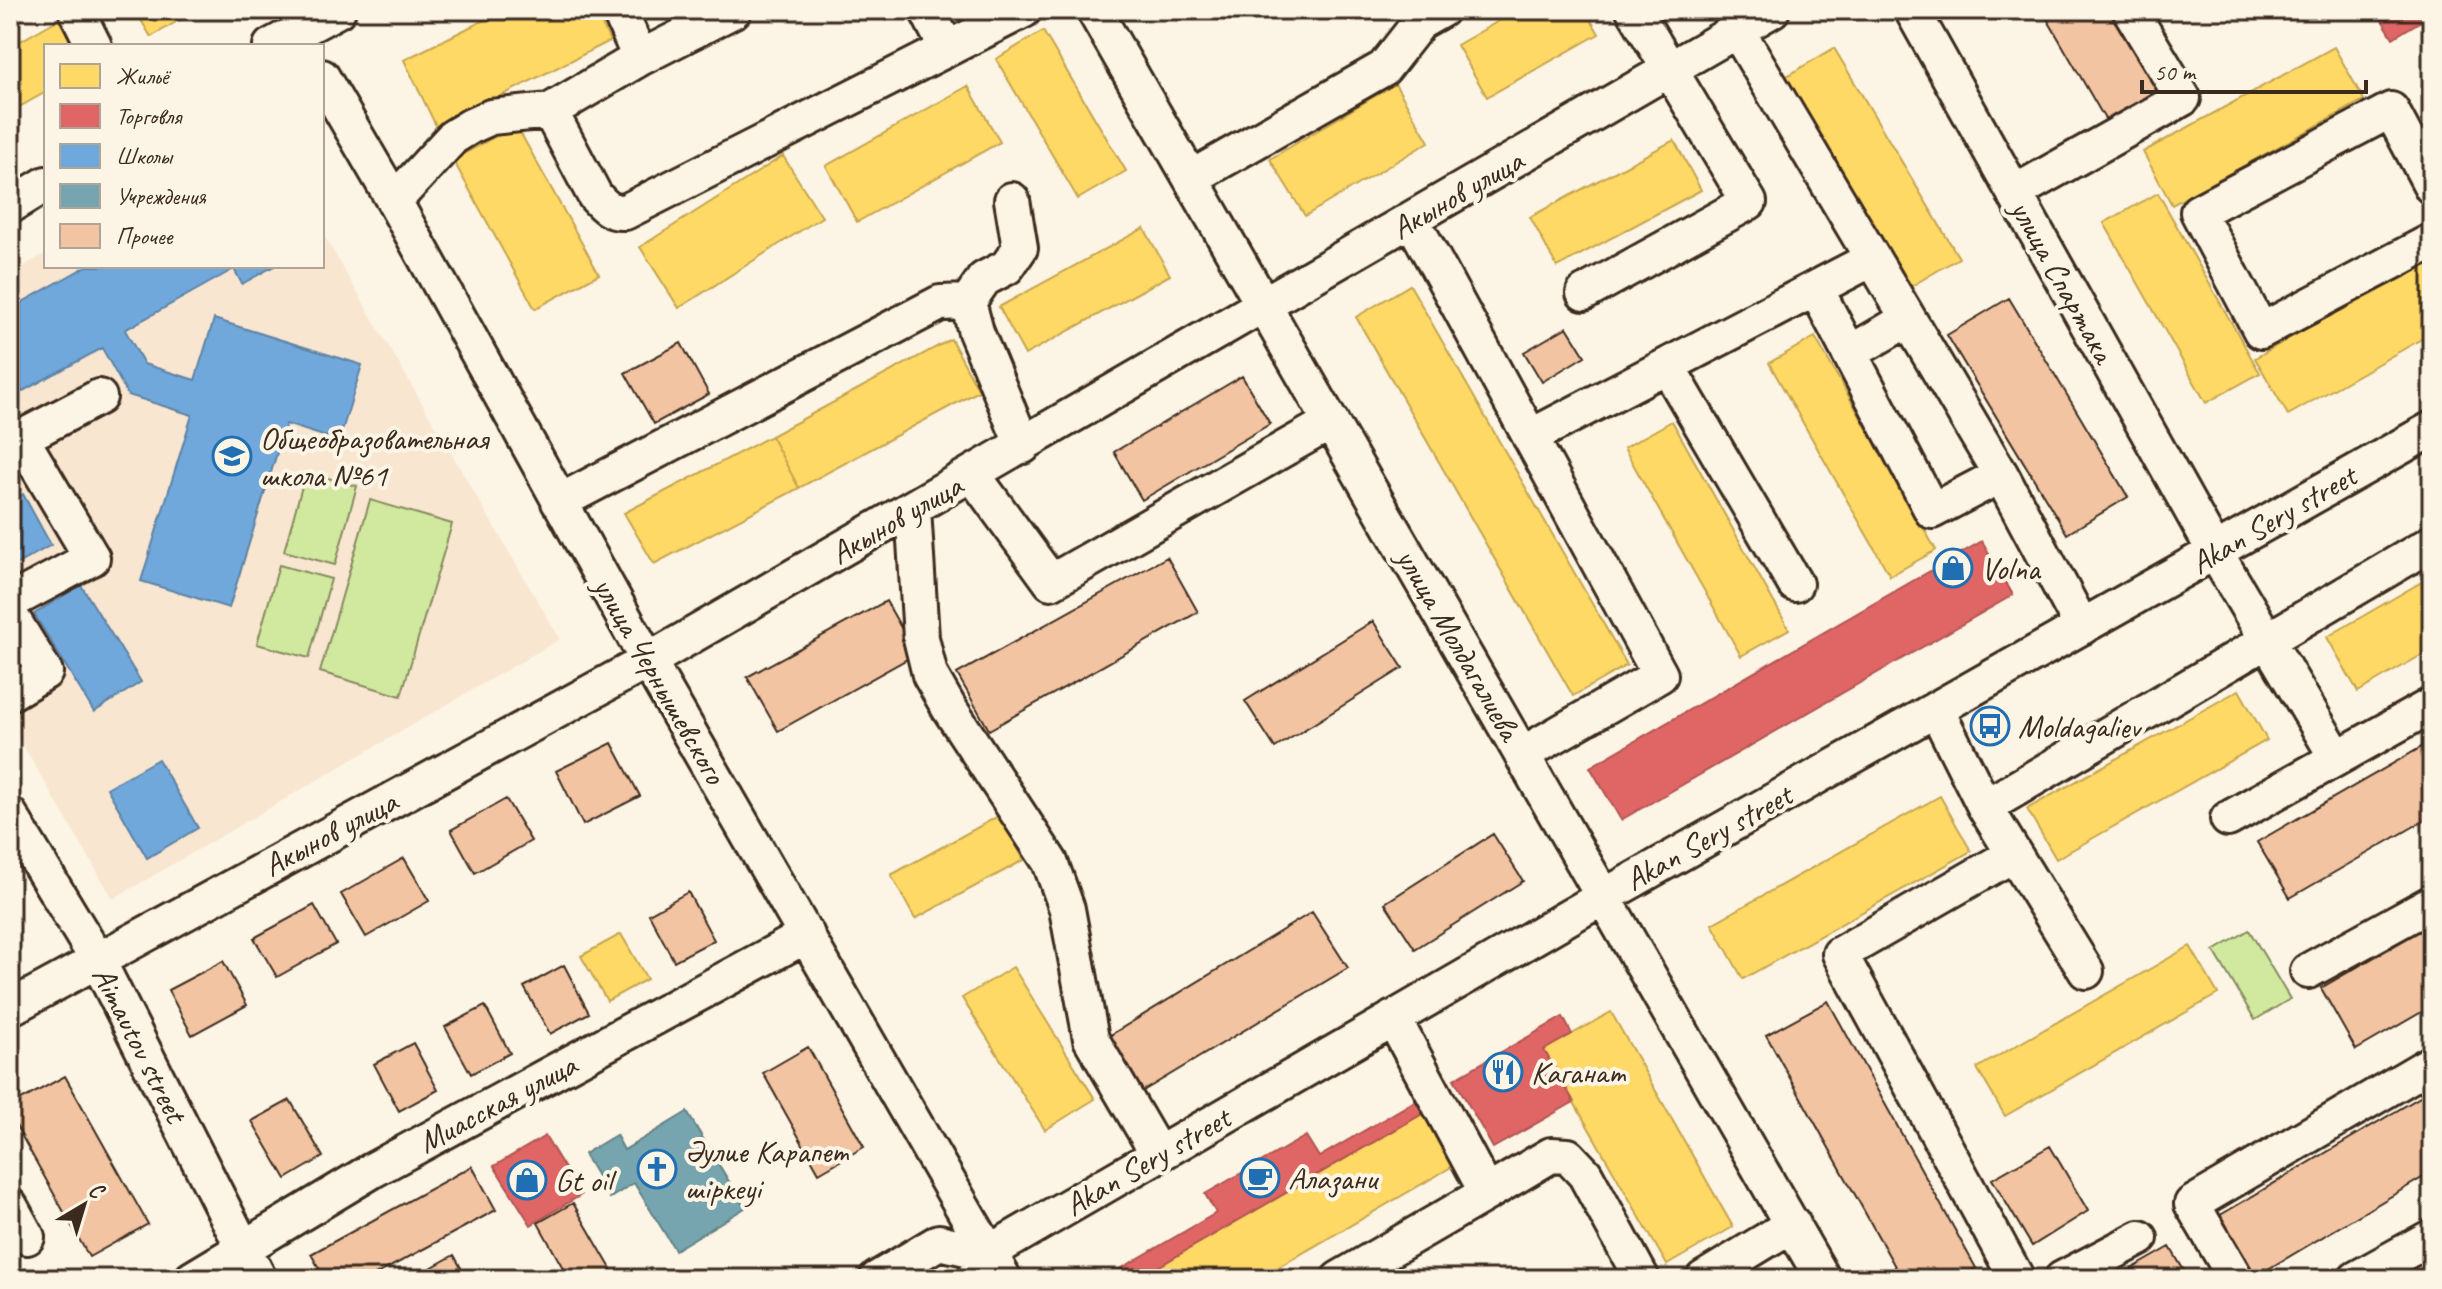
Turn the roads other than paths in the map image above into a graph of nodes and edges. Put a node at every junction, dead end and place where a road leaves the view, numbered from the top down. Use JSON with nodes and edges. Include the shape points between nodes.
{"nodes":[{"id":1,"x":76,"y":10,"type":"edge"},
{"id":2,"x":338,"y":10,"type":"edge"},
{"id":3,"x":619,"y":10,"type":"edge"},
{"id":4,"x":734,"y":10,"type":"edge"},
{"id":5,"x":927,"y":10,"type":"edge"},
{"id":6,"x":1024,"y":10,"type":"edge"},
{"id":7,"x":1094,"y":10,"type":"edge"},
{"id":8,"x":1441,"y":10,"type":"edge"},
{"id":9,"x":1634,"y":10,"type":"edge"},
{"id":10,"x":1772,"y":10,"type":"edge"},
{"id":11,"x":1912,"y":10,"type":"edge"},
{"id":12,"x":2130,"y":10,"type":"edge"},
{"id":13,"x":1737,"y":30,"type":"junction"},
{"id":14,"x":288,"y":33,"type":"edge"},
{"id":15,"x":93,"y":44,"type":"edge"},
{"id":16,"x":947,"y":49,"type":"junction"},
{"id":17,"x":640,"y":58,"type":"junction"},
{"id":18,"x":1670,"y":69,"type":"junction"},
{"id":19,"x":324,"y":80,"type":"edge"},
{"id":20,"x":550,"y":111,"type":"junction"},
{"id":21,"x":1191,"y":178,"type":"junction"},
{"id":22,"x":44,"y":185,"type":"edge"},
{"id":23,"x":2432,"y":187,"type":"edge"},
{"id":24,"x":2014,"y":193,"type":"junction"},
{"id":25,"x":1012,"y":200,"type":"dead end"},
{"id":26,"x":394,"y":201,"type":"junction"},
{"id":27,"x":10,"y":206,"type":"edge"},
{"id":28,"x":1412,"y":220,"type":"junction"},
{"id":29,"x":2432,"y":241,"type":"edge"},
{"id":30,"x":1872,"y":259,"type":"junction"},
{"id":31,"x":1816,"y":289,"type":"junction"},
{"id":32,"x":1584,"y":293,"type":"dead end"},
{"id":33,"x":968,"y":302,"type":"junction"},
{"id":34,"x":1264,"y":306,"type":"junction"},
{"id":35,"x":1908,"y":319,"type":"junction"},
{"id":36,"x":1850,"y":353,"type":"junction"},
{"id":37,"x":1667,"y":366,"type":"junction"},
{"id":38,"x":99,"y":397,"type":"dead end"},
{"id":39,"x":1331,"y":422,"type":"junction"},
{"id":40,"x":2432,"y":429,"type":"edge"},
{"id":41,"x":1530,"y":437,"type":"junction"},
{"id":42,"x":1023,"y":446,"type":"junction"},
{"id":43,"x":973,"y":475,"type":"junction"},
{"id":44,"x":2001,"y":475,"type":"junction"},
{"id":45,"x":559,"y":502,"type":"junction"},
{"id":46,"x":913,"y":508,"type":"junction"},
{"id":47,"x":2432,"y":543,"type":"edge"},
{"id":48,"x":2215,"y":552,"type":"junction"},
{"id":49,"x":1795,"y":584,"type":"dead end"},
{"id":50,"x":10,"y":602,"type":"edge"},
{"id":51,"x":10,"y":615,"type":"edge"},
{"id":52,"x":2082,"y":627,"type":"junction"},
{"id":53,"x":2268,"y":640,"type":"junction"},
{"id":54,"x":648,"y":661,"type":"junction"},
{"id":55,"x":10,"y":693,"type":"edge"},
{"id":56,"x":2432,"y":705,"type":"edge"},
{"id":57,"x":1936,"y":709,"type":"junction"},
{"id":58,"x":1523,"y":754,"type":"junction"},
{"id":59,"x":2337,"y":758,"type":"junction"},
{"id":60,"x":1985,"y":807,"type":"junction"},
{"id":61,"x":10,"y":815,"type":"edge"},
{"id":62,"x":2228,"y":819,"type":"dead end"},
{"id":63,"x":2014,"y":854,"type":"junction"},
{"id":64,"x":1605,"y":896,"type":"junction"},
{"id":65,"x":2432,"y":903,"type":"edge"},
{"id":66,"x":807,"y":935,"type":"junction"},
{"id":67,"x":97,"y":959,"type":"junction"},
{"id":68,"x":2086,"y":971,"type":"dead end"},
{"id":69,"x":2308,"y":971,"type":"dead end"},
{"id":70,"x":10,"y":1008,"type":"edge"},
{"id":71,"x":1393,"y":1018,"type":"junction"},
{"id":72,"x":2432,"y":1063,"type":"edge"},
{"id":73,"x":1158,"y":1154,"type":"junction"},
{"id":74,"x":1487,"y":1193,"type":"junction"},
{"id":75,"x":10,"y":1206,"type":"edge"},
{"id":76,"x":1793,"y":1224,"type":"junction"},
{"id":77,"x":27,"y":1237,"type":"dead end"},
{"id":78,"x":2432,"y":1237,"type":"edge"},
{"id":79,"x":2140,"y":1238,"type":"dead end"},
{"id":80,"x":252,"y":1264,"type":"edge"},
{"id":81,"x":989,"y":1270,"type":"edge"},
{"id":82,"x":2010,"y":1277,"type":"edge"},
{"id":83,"x":192,"y":1279,"type":"edge"},
{"id":84,"x":877,"y":1279,"type":"edge"},
{"id":85,"x":1339,"y":1279,"type":"edge"},
{"id":86,"x":1642,"y":1279,"type":"edge"},
{"id":87,"x":1703,"y":1279,"type":"edge"},
{"id":88,"x":1823,"y":1279,"type":"edge"},
{"id":89,"x":2062,"y":1279,"type":"edge"},
{"id":90,"x":2236,"y":1279,"type":"edge"},
{"id":91,"x":2356,"y":1279,"type":"edge"}],
"edges":[{"from":1,"to":15,"type":"street"},
{"from":2,"to":14,"type":"street"},
{"from":3,"to":17,"type":"street"},
{"from":4,"to":17,"type":"street"},
{"from":5,"to":16,"type":"street"},
{"from":6,"to":16,"type":"street"},
{"from":7,"to":21,"type":"street","name":"улица Молдагалиева"},
{"from":8,"to":21,"type":"street","via":[[1420,22],[1384,68]]},
{"from":9,"to":18,"type":"street"},
{"from":10,"to":13,"type":"street","name":"Акынов улица"},
{"from":11,"to":24,"type":"street","name":"улица Спартака"},
{"from":12,"to":24,"type":"street","via":[[2183,98]]},
{"from":13,"to":18,"type":"street","name":"Акынов улица"},
{"from":13,"to":30,"type":"street"},
{"from":16,"to":20,"type":"street","via":[[625,212],[604,207],[595,196]]},
{"from":17,"to":20,"type":"street"},
{"from":18,"to":28,"type":"street","name":"Акынов улица"},
{"from":18,"to":32,"type":"street","via":[[1749,202]]},
{"from":19,"to":26,"type":"street","name":"улица Чернышевского"},
{"from":20,"to":26,"type":"street","via":[[491,117],[471,126],[453,137]]},
{"from":21,"to":34,"type":"street","name":"улица Молдагалиева"},
{"from":22,"to":27,"type":"street"},
{"from":23,"to":29,"type":"street","via":[[2391,110],[2198,212],[2261,331]]},
{"from":24,"to":48,"type":"street","name":"улица Спартака"},
{"from":25,"to":33,"type":"street","via":[[1020,248],[1007,267],[984,279]]},
{"from":26,"to":45,"type":"street","name":"улица Чернышевского"},
{"from":28,"to":34,"type":"street","name":"Акынов улица"},
{"from":28,"to":41,"type":"street"},
{"from":30,"to":31,"type":"street"},
{"from":30,"to":35,"type":"street"},
{"from":31,"to":36,"type":"street"},
{"from":31,"to":37,"type":"street"},
{"from":33,"to":42,"type":"street"},
{"from":33,"to":45,"type":"street","via":[[940,303]]},
{"from":34,"to":39,"type":"street","name":"улица Молдагалиева"},
{"from":34,"to":42,"type":"street","name":"Акынов улица"},
{"from":35,"to":36,"type":"street"},
{"from":35,"to":44,"type":"street"},
{"from":36,"to":44,"type":"street","via":[[1932,511]]},
{"from":37,"to":41,"type":"street"},
{"from":37,"to":49,"type":"street"},
{"from":38,"to":50,"type":"street","via":[[21,438],[92,558]]},
{"from":39,"to":43,"type":"street","via":[[1051,582]]},
{"from":39,"to":58,"type":"street","name":"улица Молдагалиева"},
{"from":40,"to":48,"type":"street","name":"Akan Sery street"},
{"from":41,"to":58,"type":"street","via":[[1660,675]]},
{"from":42,"to":43,"type":"street","name":"Акынов улица"},
{"from":43,"to":46,"type":"street","name":"Акынов улица"},
{"from":44,"to":52,"type":"street"},
{"from":45,"to":54,"type":"street","name":"улица Чернышевского"},
{"from":46,"to":54,"type":"street","name":"Акынов улица"},
{"from":46,"to":73,"type":"street","via":[[921,638],[930,675],[1050,862],[1067,909],[1091,1039]]},
{"from":47,"to":53,"type":"street"},
{"from":48,"to":52,"type":"street","name":"Akan Sery street"},
{"from":48,"to":53,"type":"street","name":"улица Спартака"},
{"from":51,"to":55,"type":"street","via":[[45,672]]},
{"from":52,"to":57,"type":"street","name":"Akan Sery street"},
{"from":53,"to":59,"type":"street","name":"улица Спартака"},
{"from":53,"to":60,"type":"street"},
{"from":54,"to":66,"type":"street","name":"улица Чернышевского"},
{"from":54,"to":67,"type":"street","name":"Акынов улица"},
{"from":56,"to":59,"type":"street"},
{"from":57,"to":60,"type":"street"},
{"from":57,"to":64,"type":"street","name":"Akan Sery street"},
{"from":58,"to":64,"type":"street","name":"улица Молдагалиева"},
{"from":59,"to":62,"type":"street"},
{"from":60,"to":63,"type":"street"},
{"from":61,"to":67,"type":"street","name":"Aimautov street"},
{"from":63,"to":68,"type":"street"},
{"from":63,"to":82,"type":"street","via":[[1840,954]]},
{"from":64,"to":71,"type":"street","name":"Akan Sery street"},
{"from":64,"to":76,"type":"street","name":"улица Молдагалиева"},
{"from":65,"to":69,"type":"street"},
{"from":66,"to":80,"type":"street","name":"Миасская улица","via":[[373,1170]]},
{"from":66,"to":81,"type":"street","name":"улица Чернышевского"},
{"from":67,"to":70,"type":"street","name":"Акынов улица"},
{"from":67,"to":80,"type":"street","name":"Aimautov street"},
{"from":71,"to":73,"type":"street","name":"Akan Sery street"},
{"from":71,"to":74,"type":"street"},
{"from":72,"to":90,"type":"street","via":[[2192,1204]]},
{"from":73,"to":81,"type":"street","name":"Akan Sery street"},
{"from":74,"to":85,"type":"street"},
{"from":74,"to":86,"type":"street","via":[[1551,1155],[1568,1156],[1585,1174]]},
{"from":75,"to":77,"type":"street"},
{"from":76,"to":87,"type":"street"},
{"from":76,"to":88,"type":"street","name":"улица Молдагалиева"},
{"from":78,"to":91,"type":"street"},
{"from":79,"to":89,"type":"street"},
{"from":80,"to":83,"type":"street","name":"Миасская улица"},
{"from":81,"to":84,"type":"street","via":[[939,1242]]}]}
